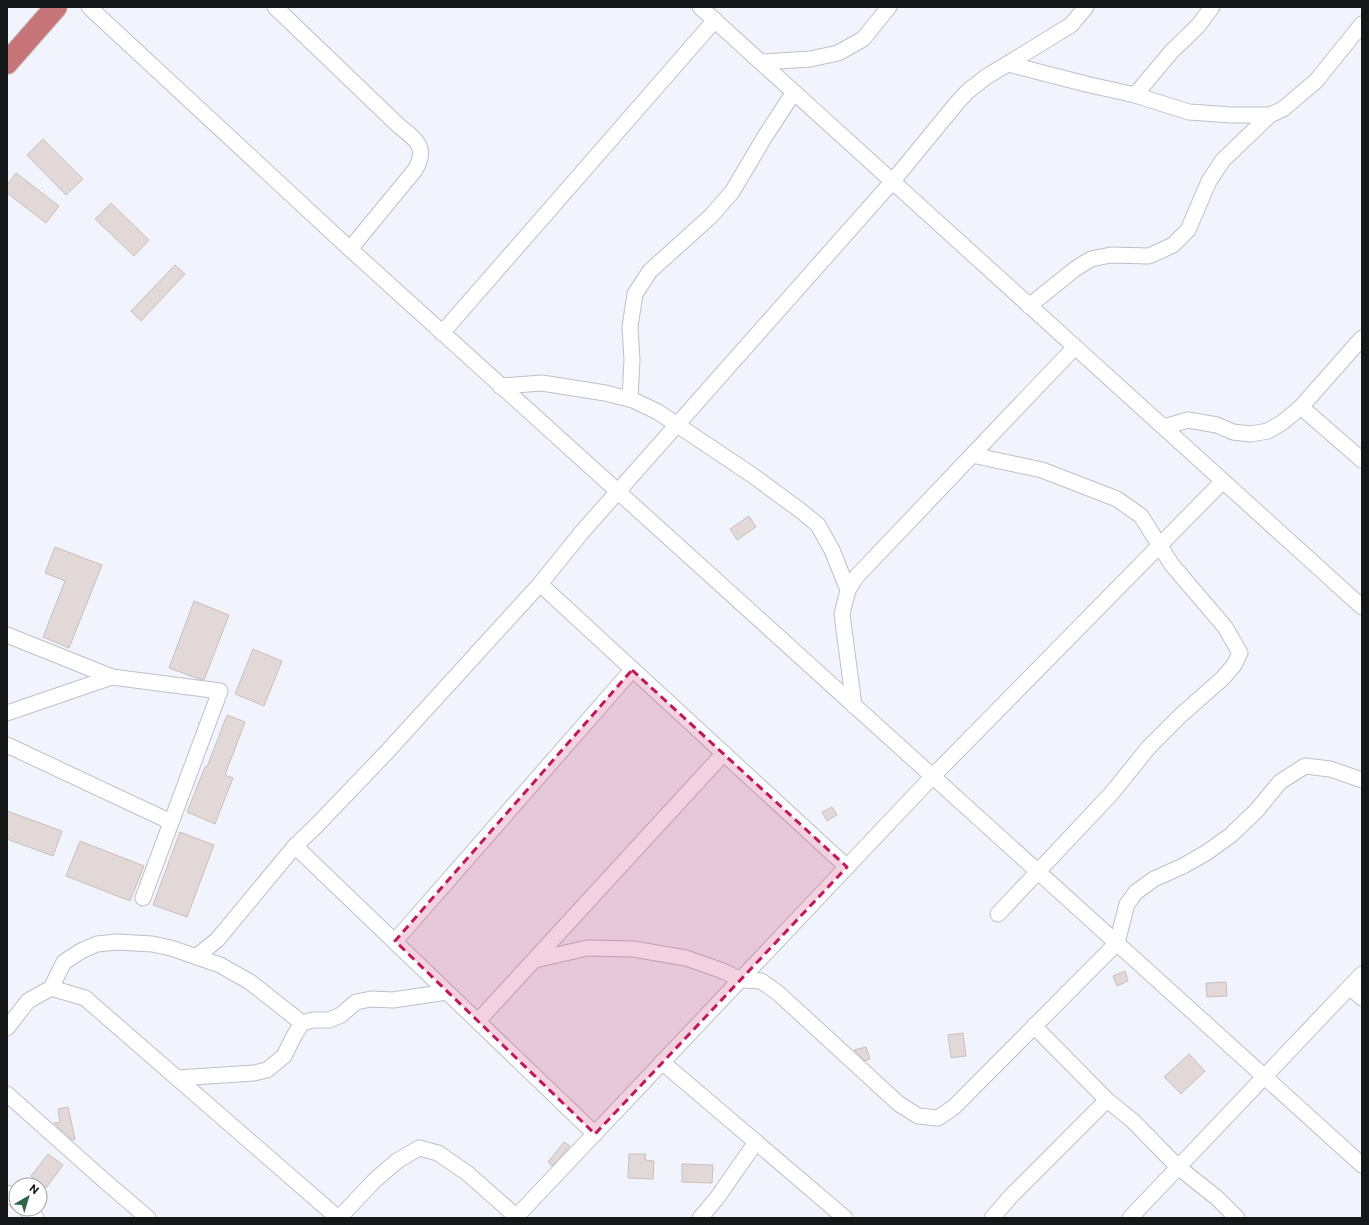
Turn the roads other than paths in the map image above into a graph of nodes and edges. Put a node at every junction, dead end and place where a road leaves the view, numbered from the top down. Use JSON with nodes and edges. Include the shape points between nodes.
{"nodes":[{"id":1,"x":56,"y":7,"type":"edge"},
{"id":2,"x":89,"y":7,"type":"edge"},
{"id":3,"x":275,"y":7,"type":"edge"},
{"id":4,"x":700,"y":7,"type":"edge"},
{"id":5,"x":889,"y":7,"type":"edge"},
{"id":6,"x":1086,"y":7,"type":"edge"},
{"id":7,"x":1212,"y":7,"type":"edge"},
{"id":8,"x":715,"y":20,"type":"junction"},
{"id":9,"x":1362,"y":24,"type":"edge"},
{"id":10,"x":761,"y":62,"type":"junction"},
{"id":11,"x":7,"y":64,"type":"edge"},
{"id":12,"x":1008,"y":64,"type":"junction"},
{"id":13,"x":794,"y":92,"type":"junction"},
{"id":14,"x":1135,"y":95,"type":"junction"},
{"id":15,"x":1270,"y":115,"type":"junction"},
{"id":16,"x":892,"y":182,"type":"junction"},
{"id":17,"x":350,"y":249,"type":"junction"},
{"id":18,"x":1029,"y":306,"type":"junction"},
{"id":19,"x":442,"y":333,"type":"junction"},
{"id":20,"x":1362,"y":338,"type":"edge"},
{"id":21,"x":1075,"y":347,"type":"junction"},
{"id":22,"x":500,"y":386,"type":"junction"},
{"id":23,"x":630,"y":399,"type":"junction"},
{"id":24,"x":1301,"y":407,"type":"junction"},
{"id":25,"x":677,"y":425,"type":"junction"},
{"id":26,"x":1164,"y":428,"type":"junction"},
{"id":27,"x":972,"y":455,"type":"junction"},
{"id":28,"x":1362,"y":460,"type":"edge"},
{"id":29,"x":1223,"y":481,"type":"junction"},
{"id":30,"x":618,"y":492,"type":"junction"},
{"id":31,"x":1160,"y":546,"type":"junction"},
{"id":32,"x":540,"y":584,"type":"junction"},
{"id":33,"x":848,"y":590,"type":"junction"},
{"id":34,"x":1362,"y":607,"type":"edge"},
{"id":35,"x":7,"y":635,"type":"edge"},
{"id":36,"x":632,"y":670,"type":"junction"},
{"id":37,"x":112,"y":677,"type":"junction"},
{"id":38,"x":854,"y":706,"type":"junction"},
{"id":39,"x":7,"y":713,"type":"edge"},
{"id":40,"x":7,"y":745,"type":"edge"},
{"id":41,"x":724,"y":753,"type":"junction"},
{"id":42,"x":932,"y":777,"type":"junction"},
{"id":43,"x":1362,"y":780,"type":"edge"},
{"id":44,"x":171,"y":822,"type":"junction"},
{"id":45,"x":295,"y":846,"type":"junction"},
{"id":46,"x":848,"y":867,"type":"junction"},
{"id":47,"x":1037,"y":872,"type":"junction"},
{"id":48,"x":143,"y":898,"type":"dead end"},
{"id":49,"x":998,"y":914,"type":"dead end"},
{"id":50,"x":395,"y":941,"type":"junction"},
{"id":51,"x":1117,"y":943,"type":"junction"},
{"id":52,"x":197,"y":956,"type":"junction"},
{"id":53,"x":534,"y":960,"type":"junction"},
{"id":54,"x":1362,"y":974,"type":"edge"},
{"id":55,"x":741,"y":980,"type":"junction"},
{"id":56,"x":1350,"y":987,"type":"junction"},
{"id":57,"x":51,"y":988,"type":"junction"},
{"id":58,"x":447,"y":992,"type":"junction"},
{"id":59,"x":1362,"y":998,"type":"edge"},
{"id":60,"x":478,"y":1022,"type":"junction"},
{"id":61,"x":302,"y":1023,"type":"junction"},
{"id":62,"x":1034,"y":1026,"type":"junction"},
{"id":63,"x":7,"y":1028,"type":"edge"},
{"id":64,"x":662,"y":1062,"type":"junction"},
{"id":65,"x":1264,"y":1077,"type":"junction"},
{"id":66,"x":177,"y":1078,"type":"junction"},
{"id":67,"x":7,"y":1094,"type":"edge"},
{"id":68,"x":1106,"y":1100,"type":"junction"},
{"id":69,"x":595,"y":1134,"type":"junction"},
{"id":70,"x":756,"y":1142,"type":"junction"},
{"id":71,"x":1362,"y":1165,"type":"edge"},
{"id":72,"x":1178,"y":1167,"type":"junction"},
{"id":73,"x":148,"y":1218,"type":"edge"},
{"id":74,"x":338,"y":1218,"type":"edge"},
{"id":75,"x":517,"y":1218,"type":"edge"},
{"id":76,"x":700,"y":1218,"type":"edge"},
{"id":77,"x":845,"y":1218,"type":"edge"},
{"id":78,"x":992,"y":1218,"type":"edge"},
{"id":79,"x":1130,"y":1218,"type":"edge"},
{"id":80,"x":1237,"y":1218,"type":"edge"}],
"edges":[{"from":1,"to":11,"type":"highway"},
{"from":2,"to":17,"type":"street"},
{"from":3,"to":17,"type":"street","via":[[412,136],[421,150],[415,170]]},
{"from":4,"to":8,"type":"street"},
{"from":5,"to":10,"type":"street","via":[[863,39],[838,52],[810,59]]},
{"from":6,"to":12,"type":"street","via":[[1071,25]]},
{"from":7,"to":14,"type":"street"},
{"from":8,"to":10,"type":"street"},
{"from":8,"to":19,"type":"street"},
{"from":9,"to":15,"type":"street","via":[[1316,81],[1283,109]]},
{"from":10,"to":13,"type":"street"},
{"from":12,"to":14,"type":"street"},
{"from":12,"to":16,"type":"street","via":[[968,91]]},
{"from":13,"to":16,"type":"street"},
{"from":13,"to":23,"type":"street","via":[[732,192],[711,216],[650,271],[635,294],[630,327]]},
{"from":14,"to":15,"type":"street","via":[[1189,112]]},
{"from":15,"to":18,"type":"street","via":[[1223,160],[1209,181],[1188,230],[1174,246],[1149,256],[1111,255],[1091,259]]},
{"from":16,"to":18,"type":"street"},
{"from":16,"to":25,"type":"street"},
{"from":17,"to":19,"type":"street"},
{"from":18,"to":21,"type":"street"},
{"from":19,"to":22,"type":"street"},
{"from":20,"to":24,"type":"street"},
{"from":21,"to":26,"type":"street"},
{"from":21,"to":27,"type":"street"},
{"from":22,"to":23,"type":"street","via":[[542,383]]},
{"from":22,"to":30,"type":"street"},
{"from":23,"to":25,"type":"street","via":[[658,412]]},
{"from":24,"to":26,"type":"street","via":[[1268,431],[1251,434],[1232,432],[1217,425],[1188,420]]},
{"from":24,"to":28,"type":"street"},
{"from":25,"to":30,"type":"street"},
{"from":25,"to":33,"type":"street","via":[[752,475],[818,525],[832,550]]},
{"from":26,"to":29,"type":"street"},
{"from":27,"to":31,"type":"street","via":[[1042,470],[1117,499],[1141,516]]},
{"from":27,"to":33,"type":"street","via":[[857,576]]},
{"from":29,"to":31,"type":"street"},
{"from":29,"to":34,"type":"street"},
{"from":30,"to":32,"type":"street"},
{"from":30,"to":38,"type":"street"},
{"from":31,"to":42,"type":"street"},
{"from":31,"to":47,"type":"street","via":[[1172,565],[1224,627],[1240,653],[1223,678],[1149,747],[1111,794]]},
{"from":32,"to":36,"type":"street"},
{"from":32,"to":45,"type":"street","via":[[386,753]]},
{"from":33,"to":38,"type":"street","via":[[842,614]]},
{"from":35,"to":37,"type":"street"},
{"from":36,"to":41,"type":"street"},
{"from":36,"to":50,"type":"street"},
{"from":37,"to":39,"type":"street"},
{"from":37,"to":44,"type":"street","via":[[220,692]]},
{"from":38,"to":42,"type":"street"},
{"from":40,"to":44,"type":"street"},
{"from":41,"to":46,"type":"street"},
{"from":41,"to":53,"type":"street"},
{"from":42,"to":46,"type":"street"},
{"from":42,"to":47,"type":"street"},
{"from":43,"to":51,"type":"street","via":[[1330,769],[1305,766],[1280,782],[1257,810],[1231,835],[1206,853],[1154,879],[1136,892],[1127,904]]},
{"from":44,"to":48,"type":"street"},
{"from":45,"to":50,"type":"street"},
{"from":45,"to":52,"type":"street","via":[[217,940]]},
{"from":46,"to":55,"type":"street"},
{"from":47,"to":49,"type":"street"},
{"from":47,"to":51,"type":"street"},
{"from":50,"to":58,"type":"street"},
{"from":51,"to":62,"type":"street"},
{"from":51,"to":65,"type":"street"},
{"from":52,"to":57,"type":"street","via":[[152,944],[97,944],[64,962]]},
{"from":52,"to":61,"type":"street","via":[[220,965],[250,982]]},
{"from":53,"to":55,"type":"street","via":[[587,948],[633,949],[686,958],[724,971]]},
{"from":53,"to":60,"type":"street"},
{"from":54,"to":56,"type":"street"},
{"from":55,"to":62,"type":"street","via":[[761,981],[778,993],[899,1104],[918,1116],[938,1118],[954,1107]]},
{"from":55,"to":64,"type":"street"},
{"from":56,"to":59,"type":"street"},
{"from":56,"to":65,"type":"street"},
{"from":57,"to":63,"type":"street","via":[[28,1001]]},
{"from":57,"to":66,"type":"street","via":[[85,998]]},
{"from":58,"to":60,"type":"street"},
{"from":58,"to":61,"type":"street","via":[[393,1000],[371,999],[356,1002],[341,1015],[329,1020]]},
{"from":60,"to":69,"type":"street"},
{"from":61,"to":66,"type":"street","via":[[284,1056],[267,1070]]},
{"from":62,"to":68,"type":"street"},
{"from":64,"to":69,"type":"street"},
{"from":64,"to":70,"type":"street"},
{"from":65,"to":71,"type":"street"},
{"from":65,"to":72,"type":"street"},
{"from":66,"to":74,"type":"street"},
{"from":67,"to":73,"type":"street"},
{"from":68,"to":72,"type":"street","via":[[1133,1121]]},
{"from":68,"to":78,"type":"street"},
{"from":69,"to":75,"type":"street"},
{"from":70,"to":76,"type":"street"},
{"from":70,"to":77,"type":"street"},
{"from":72,"to":79,"type":"street"},
{"from":72,"to":80,"type":"street","via":[[1217,1198]]},
{"from":74,"to":75,"type":"street","via":[[374,1180],[397,1161],[419,1148],[438,1153],[467,1173]]}]}
